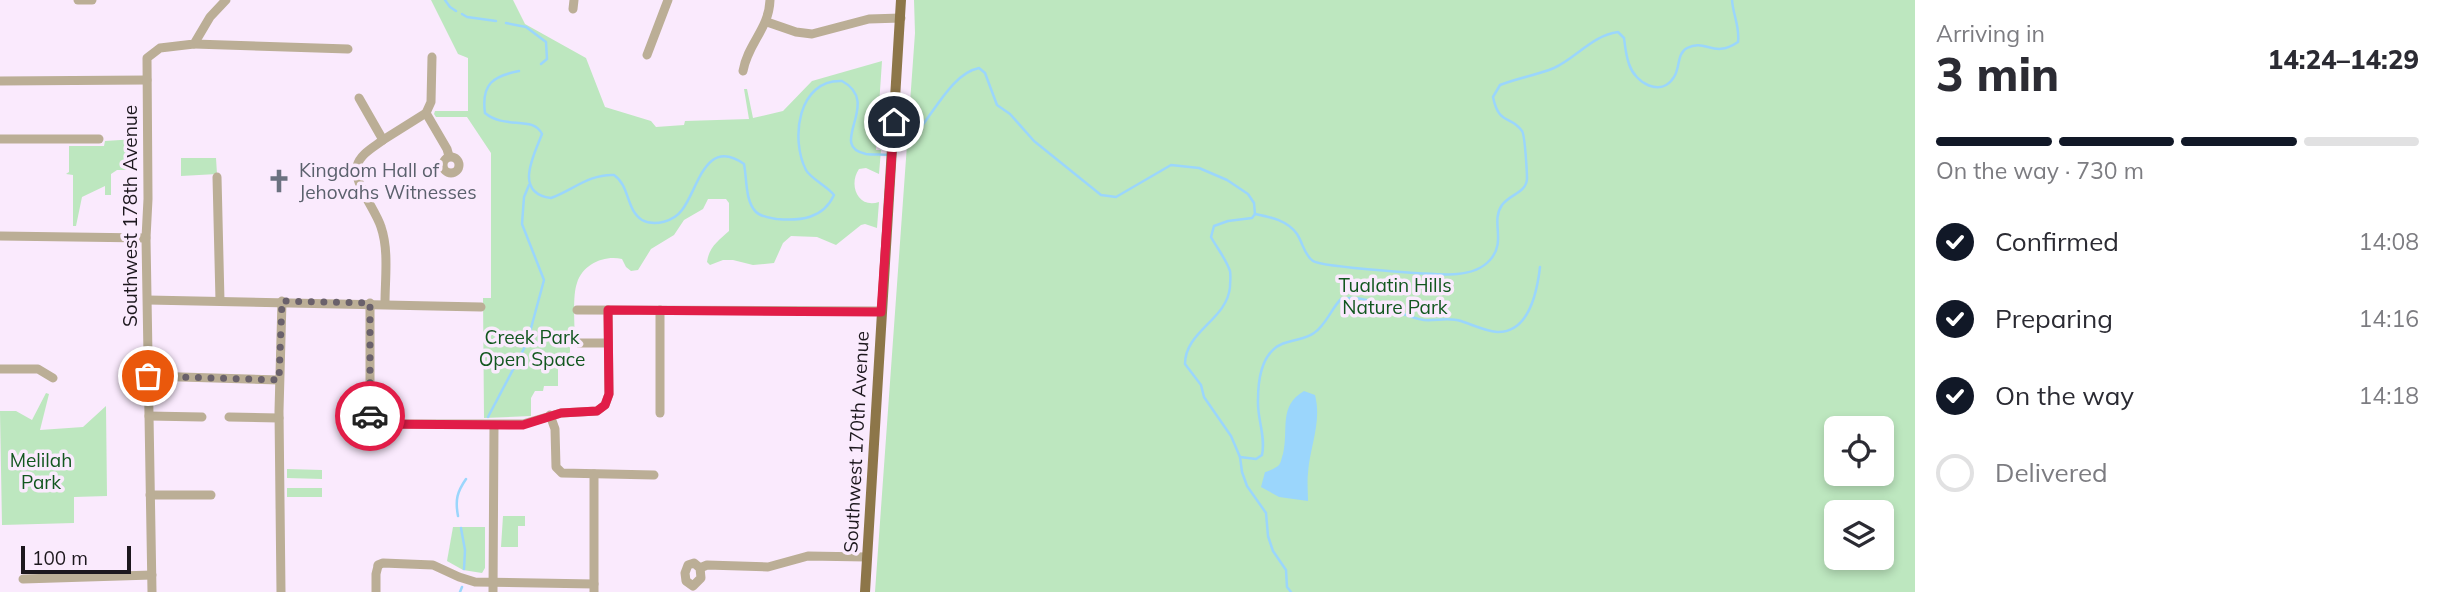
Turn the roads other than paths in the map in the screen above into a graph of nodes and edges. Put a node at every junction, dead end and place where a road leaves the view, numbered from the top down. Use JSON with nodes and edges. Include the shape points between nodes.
{"nodes":[{"id":1,"x":78,"y":0,"type":"edge"},
{"id":2,"x":92,"y":0,"type":"edge"},
{"id":3,"x":226,"y":0,"type":"edge"},
{"id":4,"x":668,"y":0,"type":"edge"},
{"id":5,"x":770,"y":0,"type":"edge"},
{"id":6,"x":901,"y":0,"type":"edge"},
{"id":7,"x":901,"y":18,"type":"junction"},
{"id":8,"x":767,"y":22,"type":"junction"},
{"id":9,"x":194,"y":44,"type":"junction"},
{"id":10,"x":348,"y":49,"type":"dead end"},
{"id":11,"x":647,"y":55,"type":"dead end"},
{"id":12,"x":432,"y":57,"type":"dead end"},
{"id":13,"x":743,"y":71,"type":"dead end"},
{"id":14,"x":146,"y":80,"type":"junction"},
{"id":15,"x":0,"y":81,"type":"edge"},
{"id":16,"x":359,"y":98,"type":"dead end"},
{"id":17,"x":426,"y":113,"type":"junction"},
{"id":18,"x":0,"y":139,"type":"edge"},
{"id":19,"x":99,"y":139,"type":"dead end"},
{"id":20,"x":383,"y":140,"type":"junction"},
{"id":21,"x":449,"y":156,"type":"dead end"},
{"id":22,"x":217,"y":177,"type":"dead end"},
{"id":23,"x":0,"y":236,"type":"edge"},
{"id":24,"x":146,"y":238,"type":"junction"},
{"id":25,"x":148,"y":300,"type":"junction"},
{"id":26,"x":220,"y":300,"type":"junction"},
{"id":27,"x":282,"y":301,"type":"junction"},
{"id":28,"x":370,"y":303,"type":"junction"},
{"id":29,"x":385,"y":303,"type":"junction"},
{"id":30,"x":481,"y":307,"type":"dead end"},
{"id":31,"x":577,"y":310,"type":"dead end"},
{"id":32,"x":608,"y":310,"type":"junction"},
{"id":33,"x":660,"y":310,"type":"junction"},
{"id":34,"x":881,"y":312,"type":"junction"},
{"id":35,"x":579,"y":343,"type":"dead end"},
{"id":36,"x":608,"y":343,"type":"junction"},
{"id":37,"x":0,"y":369,"type":"edge"},
{"id":38,"x":148,"y":376,"type":"junction"},
{"id":39,"x":53,"y":378,"type":"dead end"},
{"id":40,"x":279,"y":380,"type":"junction"},
{"id":41,"x":660,"y":412,"type":"dead end"},
{"id":42,"x":550,"y":415,"type":"junction"},
{"id":43,"x":149,"y":416,"type":"junction"},
{"id":44,"x":202,"y":417,"type":"dead end"},
{"id":45,"x":229,"y":417,"type":"dead end"},
{"id":46,"x":279,"y":418,"type":"junction"},
{"id":47,"x":494,"y":425,"type":"junction"},
{"id":48,"x":594,"y":474,"type":"junction"},
{"id":49,"x":654,"y":475,"type":"dead end"},
{"id":50,"x":150,"y":495,"type":"junction"},
{"id":51,"x":211,"y":495,"type":"dead end"},
{"id":52,"x":866,"y":557,"type":"junction"},
{"id":53,"x":700,"y":568,"type":"dead end"},
{"id":54,"x":152,"y":575,"type":"junction"},
{"id":55,"x":23,"y":579,"type":"dead end"},
{"id":56,"x":493,"y":588,"type":"edge"},
{"id":57,"x":594,"y":588,"type":"edge"},
{"id":58,"x":152,"y":592,"type":"edge"},
{"id":59,"x":281,"y":592,"type":"edge"},
{"id":60,"x":376,"y":592,"type":"edge"},
{"id":61,"x":865,"y":592,"type":"edge"}],
"edges":[{"from":1,"to":2,"type":"street"},
{"from":3,"to":9,"type":"street"},
{"from":4,"to":11,"type":"street"},
{"from":5,"to":8,"type":"street"},
{"from":6,"to":7,"type":"main road","name":"Southwest 170th Avenue"},
{"from":7,"to":8,"type":"street","via":[[869,19],[812,33]]},
{"from":7,"to":34,"type":"main road","name":"Southwest 170th Avenue"},
{"from":8,"to":13,"type":"street","via":[[746,55]]},
{"from":9,"to":10,"type":"street","name":"Southwest 178th Avenue"},
{"from":9,"to":14,"type":"street","name":"Southwest 178th Avenue","via":[[152,52],[147,58]]},
{"from":12,"to":17,"type":"street","via":[[431,102]]},
{"from":14,"to":15,"type":"street"},
{"from":14,"to":24,"type":"street","name":"Southwest 178th Avenue"},
{"from":16,"to":20,"type":"street"},
{"from":17,"to":20,"type":"street"},
{"from":17,"to":21,"type":"street"},
{"from":18,"to":19,"type":"street"},
{"from":20,"to":29,"type":"street","via":[[362,155],[357,178],[384,237]]},
{"from":22,"to":26,"type":"street"},
{"from":23,"to":24,"type":"street"},
{"from":24,"to":25,"type":"street","name":"Southwest 178th Avenue"},
{"from":25,"to":26,"type":"street"},
{"from":25,"to":38,"type":"street","name":"Southwest 178th Avenue"},
{"from":26,"to":27,"type":"street"},
{"from":27,"to":28,"type":"street"},
{"from":27,"to":40,"type":"street"},
{"from":28,"to":29,"type":"street"},
{"from":28,"to":47,"type":"street","via":[[370,424]]},
{"from":29,"to":30,"type":"street"},
{"from":31,"to":32,"type":"street"},
{"from":32,"to":33,"type":"street"},
{"from":32,"to":36,"type":"street"},
{"from":33,"to":34,"type":"street"},
{"from":33,"to":41,"type":"street"},
{"from":34,"to":52,"type":"main road","name":"Southwest 170th Avenue"},
{"from":35,"to":36,"type":"street"},
{"from":36,"to":42,"type":"street","via":[[605,405],[597,411]]},
{"from":37,"to":39,"type":"street","via":[[38,369]]},
{"from":38,"to":40,"type":"street"},
{"from":38,"to":43,"type":"street","name":"Southwest 178th Avenue"},
{"from":40,"to":46,"type":"street"},
{"from":42,"to":47,"type":"street","via":[[523,425]]},
{"from":42,"to":48,"type":"street","via":[[558,470]]},
{"from":43,"to":44,"type":"street"},
{"from":43,"to":50,"type":"street","name":"Southwest 178th Avenue"},
{"from":45,"to":46,"type":"street"},
{"from":46,"to":59,"type":"street"},
{"from":47,"to":56,"type":"street"},
{"from":48,"to":49,"type":"street"},
{"from":48,"to":57,"type":"street"},
{"from":50,"to":51,"type":"street"},
{"from":50,"to":54,"type":"street","name":"Southwest 178th Avenue"},
{"from":52,"to":53,"type":"street","via":[[808,556],[768,566]]},
{"from":52,"to":61,"type":"main road","name":"Southwest 170th Avenue"},
{"from":54,"to":55,"type":"street"},
{"from":54,"to":58,"type":"street","name":"Southwest 178th Avenue"},
{"from":56,"to":57,"type":"street"},
{"from":56,"to":60,"type":"street","via":[[433,565],[383,563],[378,565]]}]}
